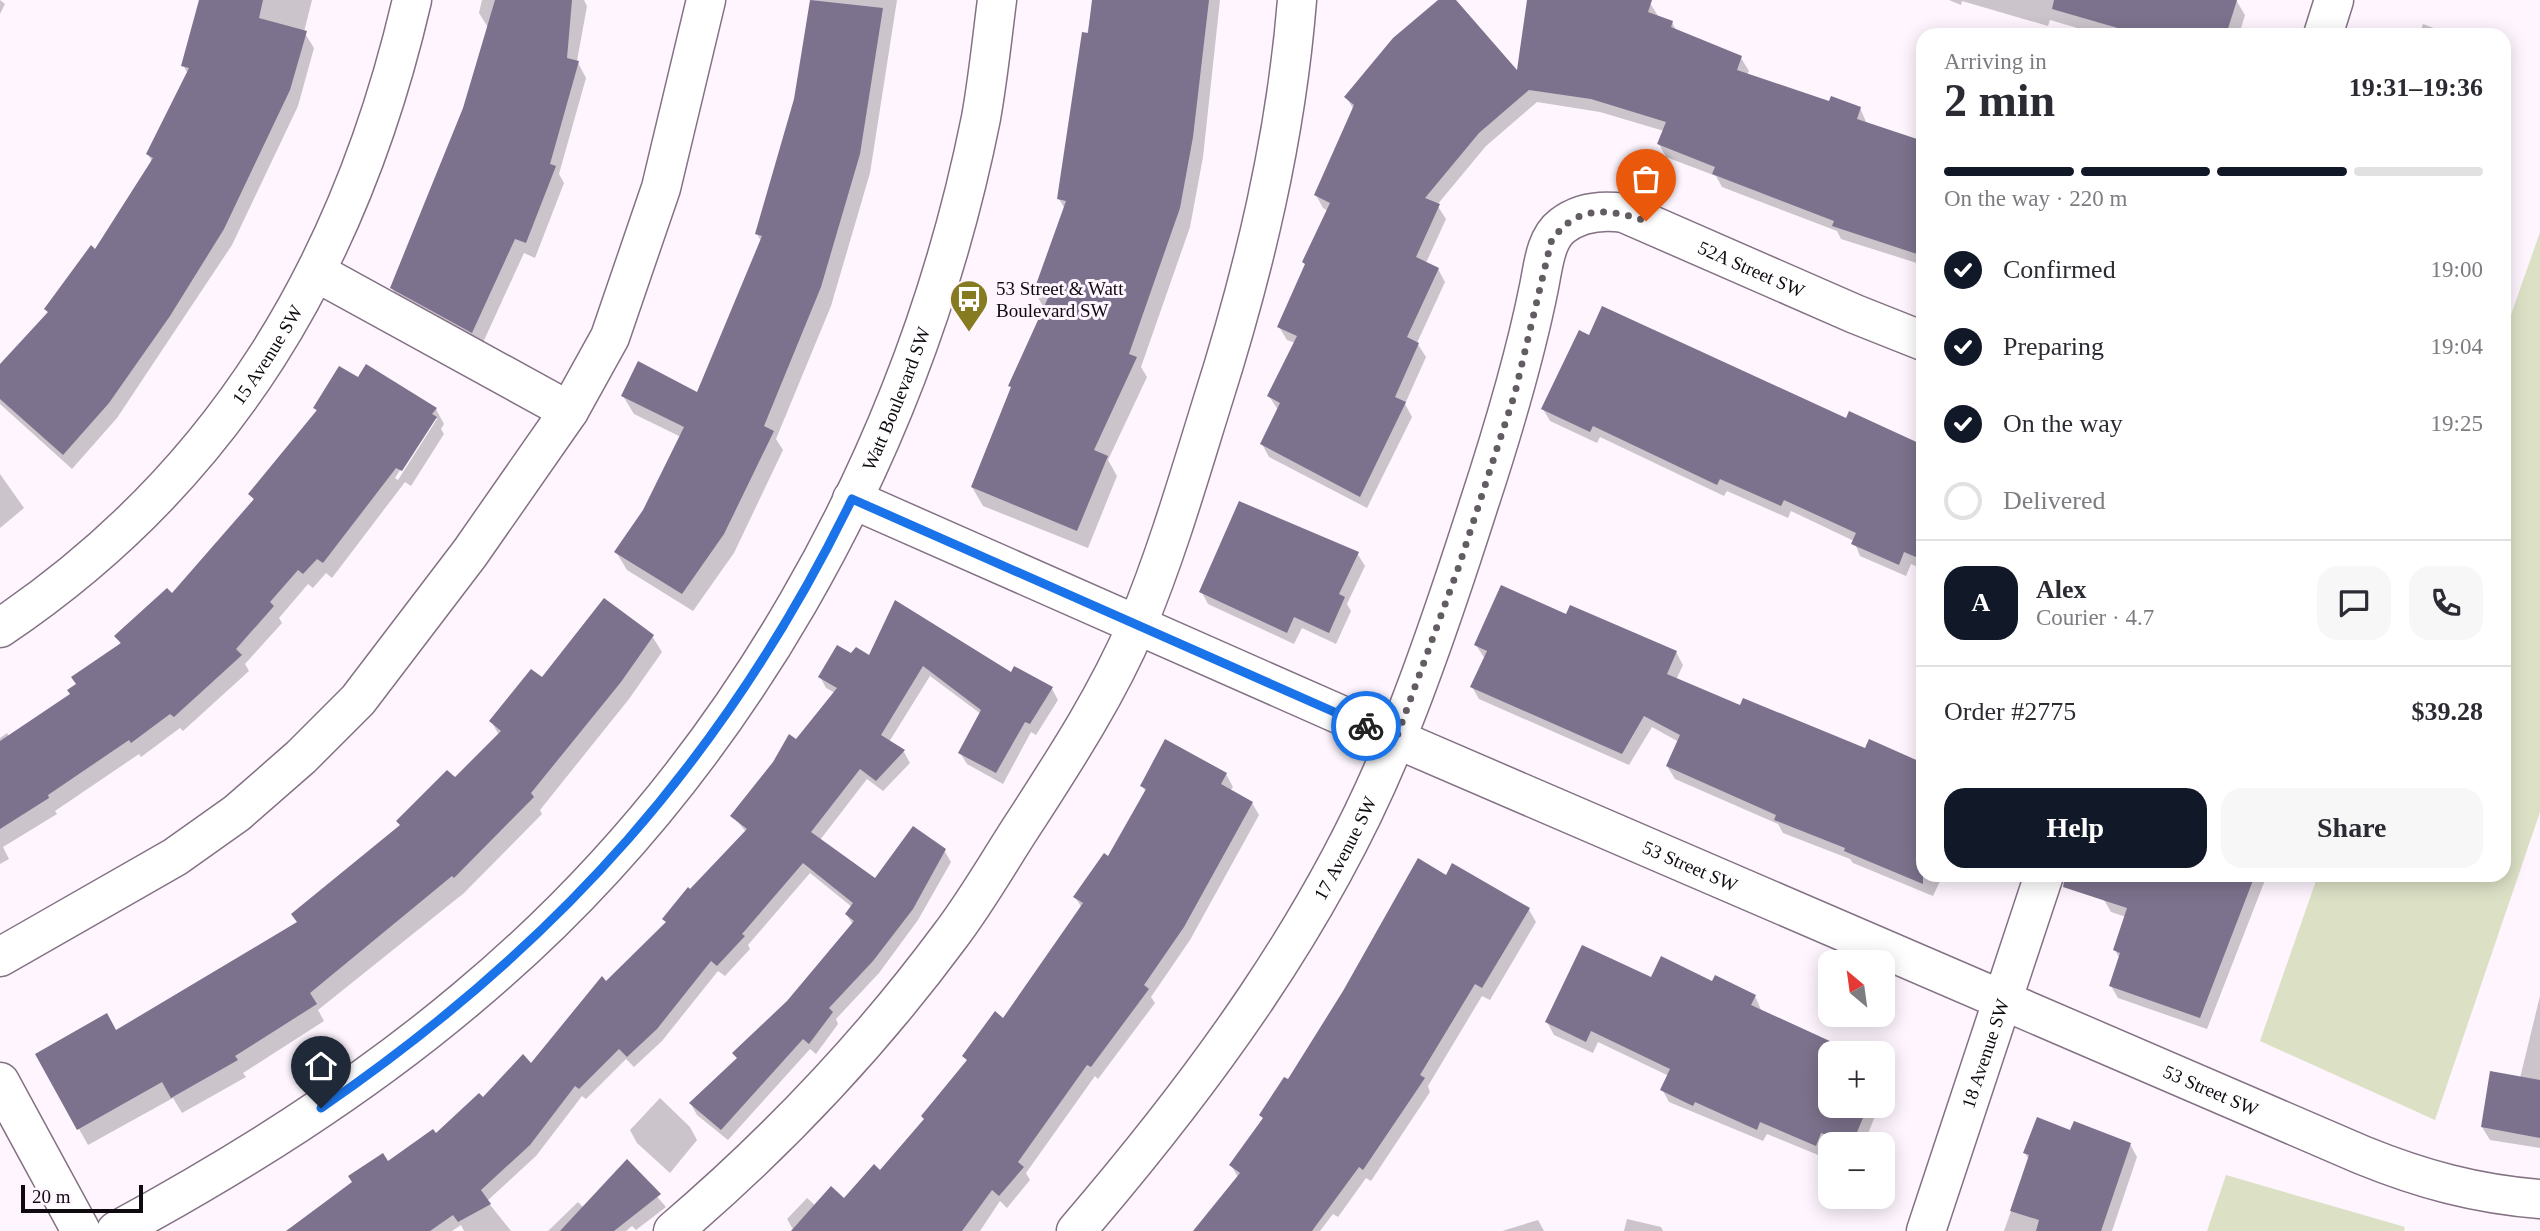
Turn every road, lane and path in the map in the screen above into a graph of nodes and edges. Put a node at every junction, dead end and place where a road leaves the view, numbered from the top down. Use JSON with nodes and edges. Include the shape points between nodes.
{"nodes":[{"id":1,"x":412,"y":0,"type":"edge"},
{"id":2,"x":706,"y":0,"type":"edge"},
{"id":3,"x":997,"y":0,"type":"edge"},
{"id":4,"x":1297,"y":0,"type":"edge"},
{"id":5,"x":2334,"y":0,"type":"edge"},
{"id":6,"x":2325,"y":28,"type":"edge"},
{"id":7,"x":1578,"y":217,"type":"joint"},
{"id":8,"x":316,"y":272,"type":"junction"},
{"id":9,"x":1916,"y":338,"type":"edge"},
{"id":10,"x":569,"y":411,"type":"junction"},
{"id":11,"x":852,"y":499,"type":"junction"},
{"id":12,"x":1137,"y":626,"type":"junction"},
{"id":13,"x":0,"y":628,"type":"edge"},
{"id":14,"x":1396,"y":739,"type":"junction"},
{"id":15,"x":2042,"y":882,"type":"edge"},
{"id":16,"x":0,"y":957,"type":"edge"},
{"id":17,"x":2001,"y":1000,"type":"junction"},
{"id":18,"x":0,"y":1082,"type":"edge"},
{"id":19,"x":2540,"y":1199,"type":"edge"},
{"id":20,"x":80,"y":1231,"type":"edge"},
{"id":21,"x":116,"y":1231,"type":"edge"},
{"id":22,"x":673,"y":1231,"type":"edge"},
{"id":23,"x":1076,"y":1231,"type":"edge"},
{"id":24,"x":1926,"y":1231,"type":"edge"}],
"edges":[{"from":1,"to":8,"type":"street","name":"15 Avenue SW","via":[[363,169]]},
{"from":2,"to":10,"type":"street","via":[[661,188],[610,337]]},
{"from":3,"to":11,"type":"street","name":"Watt Boulevard SW","via":[[981,116],[932,305]]},
{"from":4,"to":12,"type":"street","via":[[1269,202],[1244,305]]},
{"from":5,"to":6,"type":"street"},
{"from":7,"to":9,"type":"street","name":"52A Street SW","via":[[1595,211],[1624,213]]},
{"from":7,"to":14,"type":"street","name":"17 Avenue SW","via":[[1560,227],[1545,258],[1515,393]]},
{"from":8,"to":10,"type":"street"},
{"from":8,"to":13,"type":"street","name":"15 Avenue SW","via":[[271,353],[191,460],[94,556]]},
{"from":10,"to":16,"type":"street","via":[[470,553],[358,700],[301,757],[237,813],[175,857]]},
{"from":11,"to":12,"type":"street","name":"53 Street SW"},
{"from":11,"to":21,"type":"street","name":"Watt Boulevard SW","via":[[771,649],[723,722],[644,822],[565,909],[468,998],[382,1066],[281,1135]]},
{"from":12,"to":14,"type":"street","name":"53 Street SW"},
{"from":12,"to":22,"type":"street","via":[[1072,748],[951,935],[824,1089]]},
{"from":14,"to":17,"type":"street","name":"53 Street SW"},
{"from":14,"to":23,"type":"street","name":"17 Avenue SW","via":[[1338,861],[1250,1007],[1188,1094]]},
{"from":15,"to":17,"type":"street","name":"18 Avenue SW"},
{"from":17,"to":19,"type":"street","name":"53 Street SW","via":[[2410,1174],[2487,1194]]},
{"from":17,"to":24,"type":"street","name":"18 Avenue SW"},
{"from":18,"to":20,"type":"street"}]}
